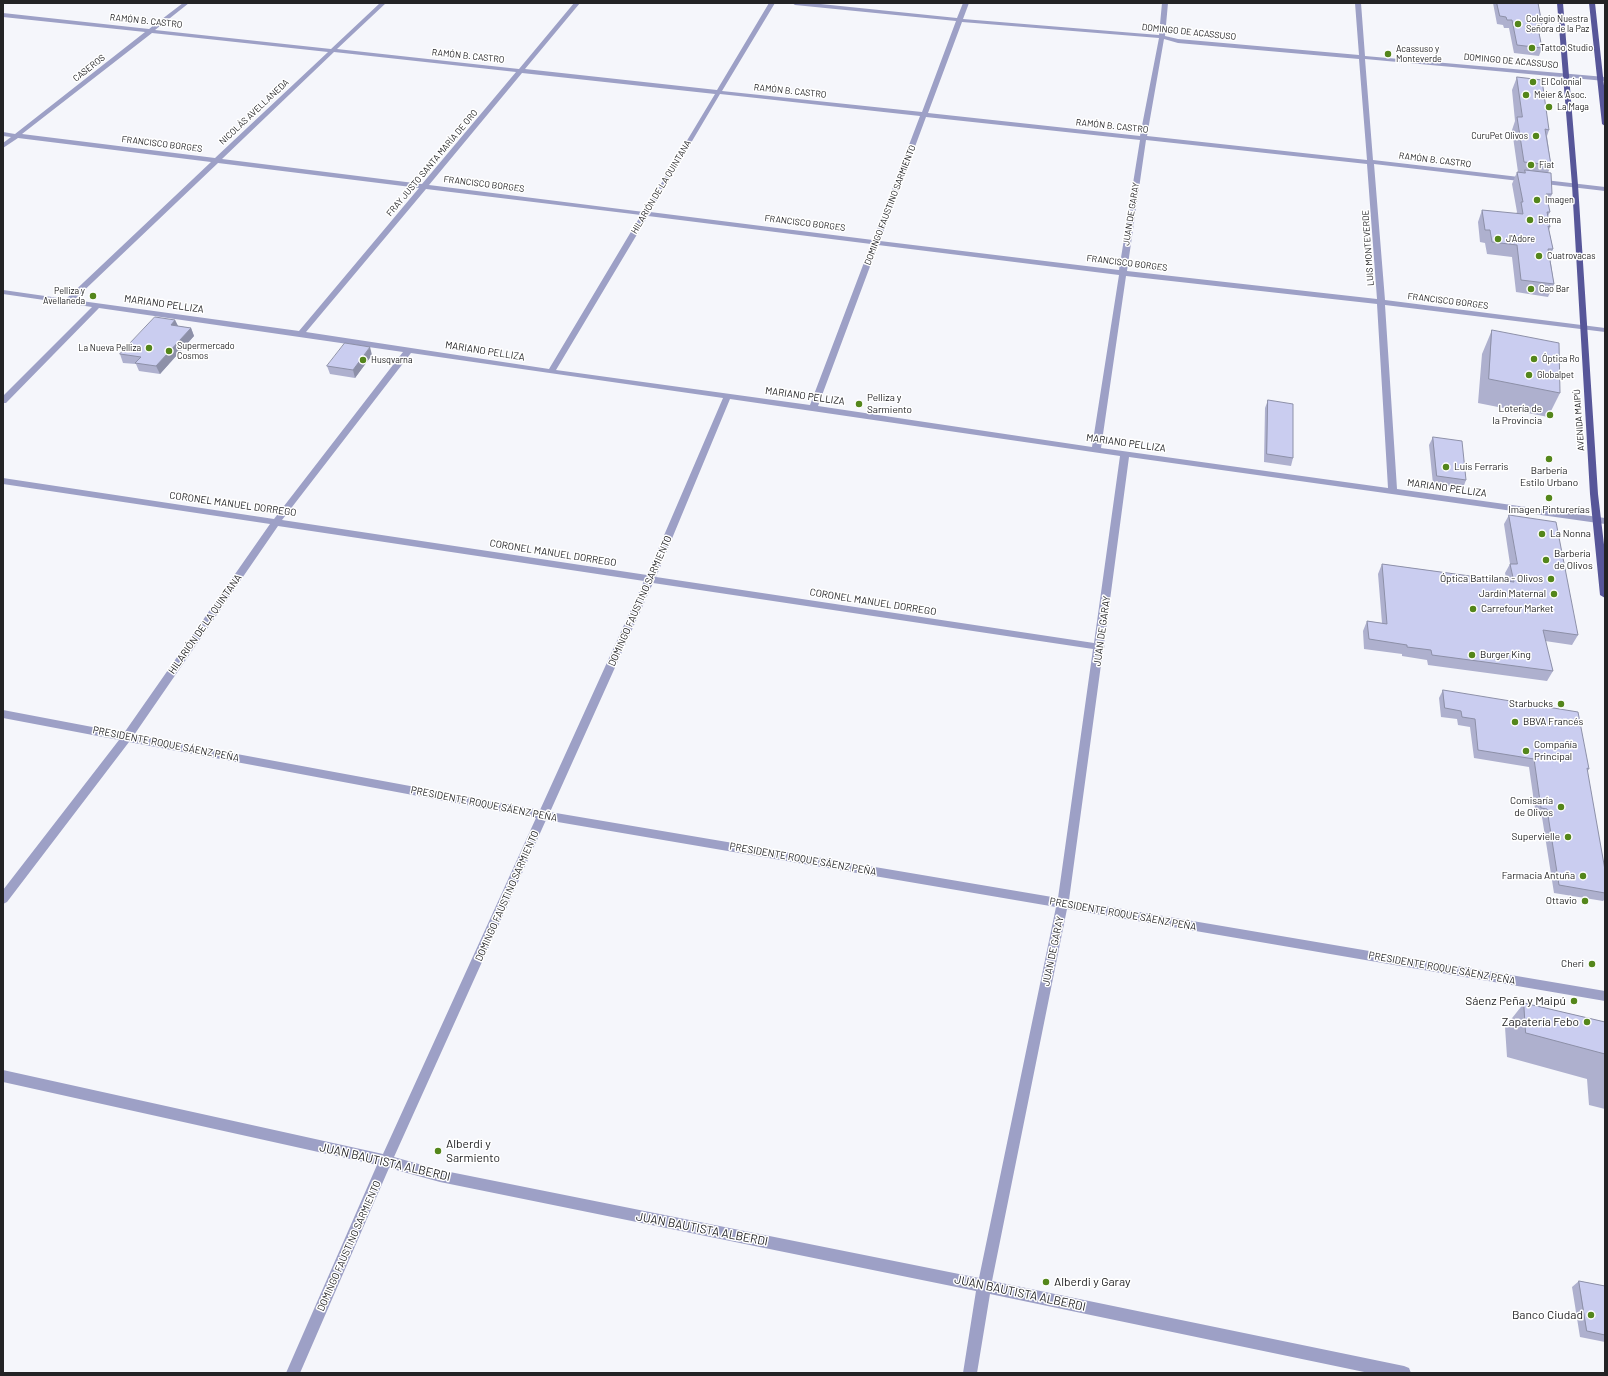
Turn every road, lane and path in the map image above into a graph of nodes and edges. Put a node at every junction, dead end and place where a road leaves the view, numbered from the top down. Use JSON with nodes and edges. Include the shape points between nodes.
{"nodes":[{"id":1,"x":186,"y":3,"type":"edge"},
{"id":2,"x":383,"y":3,"type":"edge"},
{"id":3,"x":578,"y":3,"type":"edge"},
{"id":4,"x":772,"y":3,"type":"edge"},
{"id":5,"x":795,"y":3,"type":"edge"},
{"id":6,"x":966,"y":3,"type":"edge"},
{"id":7,"x":1165,"y":3,"type":"edge"},
{"id":8,"x":1358,"y":3,"type":"edge"},
{"id":9,"x":1560,"y":3,"type":"edge"},
{"id":10,"x":1592,"y":3,"type":"edge"},
{"id":11,"x":3,"y":15,"type":"edge"},
{"id":12,"x":960,"y":20,"type":"junction"},
{"id":13,"x":151,"y":31,"type":"junction"},
{"id":14,"x":1162,"y":37,"type":"junction"},
{"id":15,"x":332,"y":51,"type":"junction"},
{"id":16,"x":1362,"y":57,"type":"junction"},
{"id":17,"x":520,"y":71,"type":"junction"},
{"id":18,"x":1566,"y":75,"type":"junction"},
{"id":19,"x":1603,"y":79,"type":"edge"},
{"id":20,"x":718,"y":92,"type":"junction"},
{"id":21,"x":924,"y":115,"type":"junction"},
{"id":22,"x":1605,"y":124,"type":"edge"},
{"id":23,"x":3,"y":134,"type":"edge"},
{"id":24,"x":16,"y":136,"type":"junction"},
{"id":25,"x":1143,"y":138,"type":"junction"},
{"id":26,"x":3,"y":146,"type":"edge"},
{"id":27,"x":216,"y":161,"type":"junction"},
{"id":28,"x":1370,"y":162,"type":"junction"},
{"id":29,"x":424,"y":186,"type":"junction"},
{"id":30,"x":1576,"y":186,"type":"junction"},
{"id":31,"x":1605,"y":189,"type":"edge"},
{"id":32,"x":645,"y":214,"type":"junction"},
{"id":33,"x":876,"y":242,"type":"junction"},
{"id":34,"x":1122,"y":273,"type":"junction"},
{"id":35,"x":3,"y":292,"type":"edge"},
{"id":36,"x":68,"y":301,"type":"junction"},
{"id":37,"x":1381,"y":302,"type":"junction"},
{"id":38,"x":97,"y":306,"type":"junction"},
{"id":39,"x":1584,"y":328,"type":"junction"},
{"id":40,"x":1605,"y":330,"type":"edge"},
{"id":41,"x":301,"y":334,"type":"junction"},
{"id":42,"x":408,"y":351,"type":"junction"},
{"id":43,"x":551,"y":372,"type":"junction"},
{"id":44,"x":727,"y":396,"type":"junction"},
{"id":45,"x":3,"y":400,"type":"edge"},
{"id":46,"x":813,"y":408,"type":"junction"},
{"id":47,"x":1096,"y":450,"type":"junction"},
{"id":48,"x":1125,"y":454,"type":"junction"},
{"id":49,"x":3,"y":481,"type":"edge"},
{"id":50,"x":1393,"y":492,"type":"junction"},
{"id":51,"x":1600,"y":521,"type":"edge"},
{"id":52,"x":276,"y":522,"type":"junction"},
{"id":53,"x":650,"y":579,"type":"junction"},
{"id":54,"x":1605,"y":595,"type":"edge"},
{"id":55,"x":1100,"y":647,"type":"junction"},
{"id":56,"x":3,"y":714,"type":"edge"},
{"id":57,"x":127,"y":737,"type":"junction"},
{"id":58,"x":543,"y":816,"type":"junction"},
{"id":59,"x":3,"y":899,"type":"edge"},
{"id":60,"x":1063,"y":903,"type":"junction"},
{"id":61,"x":1605,"y":996,"type":"edge"},
{"id":62,"x":3,"y":1076,"type":"edge"},
{"id":63,"x":386,"y":1161,"type":"junction"},
{"id":64,"x":984,"y":1286,"type":"junction"},
{"id":65,"x":294,"y":1373,"type":"edge"},
{"id":66,"x":970,"y":1373,"type":"edge"},
{"id":67,"x":1404,"y":1373,"type":"edge"}],
"edges":[{"from":1,"to":13,"type":"street","name":"CASEROS"},
{"from":2,"to":15,"type":"street","name":"NICOLÁS AVELLANEDA"},
{"from":3,"to":17,"type":"street","name":"FRAY JUSTO SANTA MARÍA DE ORO"},
{"from":4,"to":20,"type":"street","name":"HILARIÓN DE LA QUINTANA"},
{"from":5,"to":12,"type":"street","name":"DOMINGO DE ACASSUSO"},
{"from":6,"to":12,"type":"street","name":"DOMINGO FAUSTINO SARMIENTO"},
{"from":7,"to":14,"type":"street","name":"JUAN DE GARAY"},
{"from":8,"to":16,"type":"street","name":"LUIS MONTEVERDE"},
{"from":9,"to":18,"type":"main road","name":"AVENIDA MAIPÚ"},
{"from":10,"to":19,"type":"main road"},
{"from":11,"to":13,"type":"street","name":"RAMÓN B. CASTRO"},
{"from":12,"to":14,"type":"street","name":"DOMINGO DE ACASSUSO"},
{"from":12,"to":21,"type":"street","name":"DOMINGO FAUSTINO SARMIENTO"},
{"from":13,"to":15,"type":"street","name":"RAMÓN B. CASTRO"},
{"from":13,"to":24,"type":"street","name":"CASEROS"},
{"from":14,"to":16,"type":"street","name":"DOMINGO DE ACASSUSO","via":[[1178,41]]},
{"from":14,"to":25,"type":"street","name":"JUAN DE GARAY"},
{"from":15,"to":17,"type":"street","name":"RAMÓN B. CASTRO"},
{"from":15,"to":27,"type":"street","name":"NICOLÁS AVELLANEDA"},
{"from":16,"to":18,"type":"street","name":"DOMINGO DE ACASSUSO"},
{"from":16,"to":28,"type":"street","name":"LUIS MONTEVERDE"},
{"from":17,"to":20,"type":"street","name":"RAMÓN B. CASTRO"},
{"from":17,"to":29,"type":"street","name":"FRAY JUSTO SANTA MARÍA DE ORO"},
{"from":18,"to":19,"type":"street","name":"DOMINGO DE ACASSUSO"},
{"from":18,"to":30,"type":"main road","name":"AVENIDA MAIPÚ"},
{"from":19,"to":22,"type":"main road"},
{"from":20,"to":21,"type":"street","name":"RAMÓN B. CASTRO"},
{"from":20,"to":32,"type":"street","name":"HILARIÓN DE LA QUINTANA"},
{"from":21,"to":25,"type":"street","name":"RAMÓN B. CASTRO"},
{"from":21,"to":33,"type":"street","name":"DOMINGO FAUSTINO SARMIENTO"},
{"from":23,"to":24,"type":"street","name":"FRANCISCO BORGES"},
{"from":24,"to":26,"type":"street","name":"CASEROS"},
{"from":24,"to":27,"type":"street","name":"FRANCISCO BORGES"},
{"from":25,"to":28,"type":"street","name":"RAMÓN B. CASTRO"},
{"from":25,"to":34,"type":"street","name":"JUAN DE GARAY"},
{"from":27,"to":29,"type":"street","name":"FRANCISCO BORGES"},
{"from":27,"to":36,"type":"street","name":"NICOLÁS AVELLANEDA"},
{"from":28,"to":30,"type":"street","name":"RAMÓN B. CASTRO"},
{"from":28,"to":37,"type":"street","name":"LUIS MONTEVERDE"},
{"from":29,"to":32,"type":"street","name":"FRANCISCO BORGES"},
{"from":29,"to":41,"type":"street","name":"FRAY JUSTO SANTA MARÍA DE ORO"},
{"from":30,"to":31,"type":"street","name":"RAMÓN B. CASTRO"},
{"from":30,"to":39,"type":"main road","name":"AVENIDA MAIPÚ"},
{"from":32,"to":33,"type":"street","name":"FRANCISCO BORGES"},
{"from":32,"to":43,"type":"street","name":"HILARIÓN DE LA QUINTANA"},
{"from":33,"to":34,"type":"street","name":"FRANCISCO BORGES"},
{"from":33,"to":46,"type":"street","name":"DOMINGO FAUSTINO SARMIENTO"},
{"from":34,"to":37,"type":"street","name":"FRANCISCO BORGES"},
{"from":34,"to":47,"type":"street","name":"JUAN DE GARAY"},
{"from":35,"to":36,"type":"street","name":"MARIANO PELLIZA"},
{"from":36,"to":38,"type":"street","name":"MARIANO PELLIZA"},
{"from":37,"to":39,"type":"street","name":"FRANCISCO BORGES"},
{"from":37,"to":50,"type":"street","name":"LUIS MONTEVERDE"},
{"from":38,"to":41,"type":"street","name":"MARIANO PELLIZA"},
{"from":38,"to":45,"type":"street"},
{"from":39,"to":40,"type":"street","name":"FRANCISCO BORGES"},
{"from":39,"to":51,"type":"main road","name":"AVENIDA MAIPÚ"},
{"from":41,"to":42,"type":"street","name":"MARIANO PELLIZA"},
{"from":42,"to":43,"type":"street","name":"MARIANO PELLIZA"},
{"from":42,"to":52,"type":"street","name":"HILARIÓN DE LA QUINTANA"},
{"from":43,"to":44,"type":"street","name":"MARIANO PELLIZA"},
{"from":44,"to":46,"type":"street","name":"MARIANO PELLIZA"},
{"from":44,"to":53,"type":"street","name":"DOMINGO FAUSTINO SARMIENTO"},
{"from":46,"to":47,"type":"street","name":"MARIANO PELLIZA"},
{"from":47,"to":48,"type":"street","name":"MARIANO PELLIZA"},
{"from":48,"to":50,"type":"street","name":"MARIANO PELLIZA"},
{"from":48,"to":55,"type":"street","name":"JUAN DE GARAY"},
{"from":49,"to":52,"type":"street","name":"CORONEL MANUEL DORREGO"},
{"from":50,"to":51,"type":"street","name":"MARIANO PELLIZA"},
{"from":51,"to":54,"type":"main road","name":"AVENIDA MAIPÚ"},
{"from":52,"to":53,"type":"street","name":"CORONEL MANUEL DORREGO"},
{"from":52,"to":57,"type":"street","name":"HILARIÓN DE LA QUINTANA"},
{"from":53,"to":55,"type":"street","name":"CORONEL MANUEL DORREGO"},
{"from":53,"to":58,"type":"street","name":"DOMINGO FAUSTINO SARMIENTO"},
{"from":55,"to":60,"type":"street","name":"JUAN DE GARAY"},
{"from":56,"to":57,"type":"street","name":"PRESIDENTE ROQUE SÁENZ PEÑA"},
{"from":57,"to":58,"type":"street","name":"PRESIDENTE ROQUE SÁENZ PEÑA"},
{"from":57,"to":59,"type":"street","name":"HILARIÓN DE LA QUINTANA"},
{"from":58,"to":60,"type":"street","name":"PRESIDENTE ROQUE SÁENZ PEÑA"},
{"from":58,"to":63,"type":"street","name":"DOMINGO FAUSTINO SARMIENTO"},
{"from":60,"to":61,"type":"street","name":"PRESIDENTE ROQUE SÁENZ PEÑA"},
{"from":60,"to":64,"type":"street","name":"JUAN DE GARAY"},
{"from":62,"to":63,"type":"street","name":"JUAN BAUTISTA ALBERDI"},
{"from":63,"to":64,"type":"street","name":"JUAN BAUTISTA ALBERDI","via":[[440,1176]]},
{"from":63,"to":65,"type":"street","name":"DOMINGO FAUSTINO SARMIENTO"},
{"from":64,"to":66,"type":"street","name":"JUAN DE GARAY"},
{"from":64,"to":67,"type":"street","name":"JUAN BAUTISTA ALBERDI"}]}
